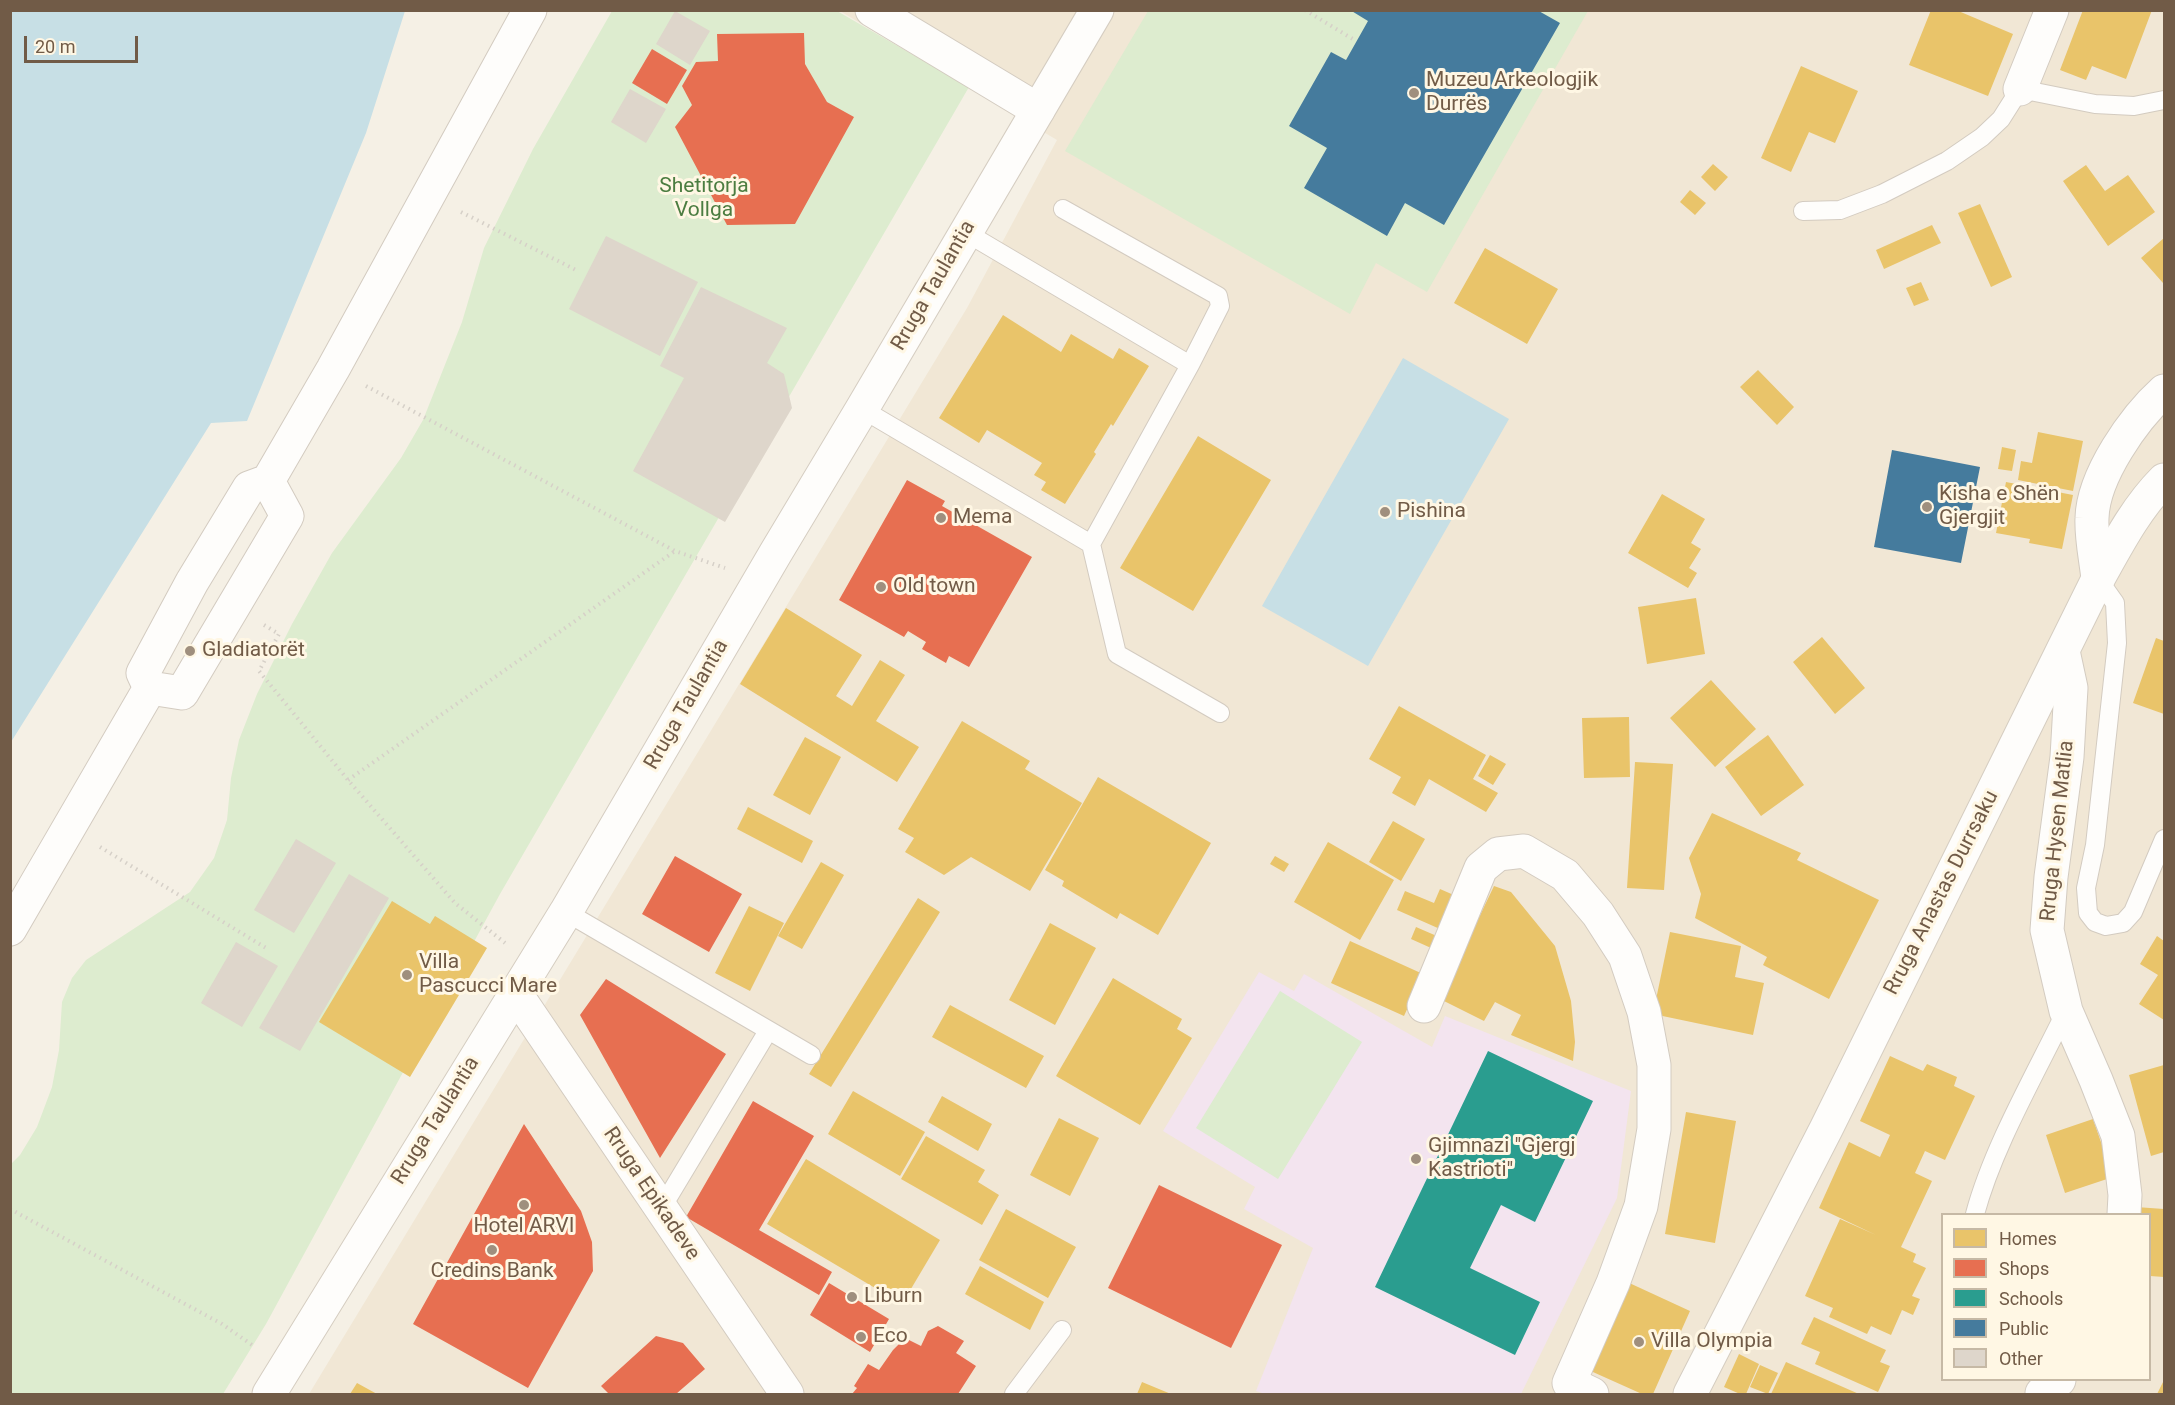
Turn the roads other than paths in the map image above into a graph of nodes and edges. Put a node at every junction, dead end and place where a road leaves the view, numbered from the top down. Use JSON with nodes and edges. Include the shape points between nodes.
{"nodes":[{"id":1,"x":530,"y":10,"type":"edge"},
{"id":2,"x":872,"y":10,"type":"edge"},
{"id":3,"x":1096,"y":10,"type":"edge"},
{"id":4,"x":2052,"y":10,"type":"edge"},
{"id":5,"x":2020,"y":89,"type":"junction"},
{"id":6,"x":2164,"y":100,"type":"edge"},
{"id":7,"x":1038,"y":110,"type":"junction"},
{"id":8,"x":1063,"y":208,"type":"dead end"},
{"id":9,"x":1803,"y":211,"type":"dead end"},
{"id":10,"x":965,"y":232,"type":"junction"},
{"id":11,"x":1190,"y":365,"type":"junction"},
{"id":12,"x":2164,"y":391,"type":"edge"},
{"id":13,"x":862,"y":409,"type":"junction"},
{"id":14,"x":2164,"y":480,"type":"edge"},
{"id":15,"x":268,"y":481,"type":"junction"},
{"id":16,"x":1091,"y":544,"type":"junction"},
{"id":17,"x":2098,"y":579,"type":"junction"},
{"id":18,"x":2063,"y":651,"type":"junction"},
{"id":19,"x":150,"y":688,"type":"junction"},
{"id":20,"x":1220,"y":713,"type":"dead end"},
{"id":21,"x":2164,"y":840,"type":"edge"},
{"id":22,"x":566,"y":912,"type":"junction"},
{"id":23,"x":10,"y":930,"type":"edge"},
{"id":24,"x":516,"y":994,"type":"junction"},
{"id":25,"x":1424,"y":1006,"type":"dead end"},
{"id":26,"x":2066,"y":1011,"type":"junction"},
{"id":27,"x":768,"y":1031,"type":"junction"},
{"id":28,"x":811,"y":1055,"type":"dead end"},
{"id":29,"x":661,"y":1209,"type":"junction"},
{"id":30,"x":1976,"y":1213,"type":"edge"},
{"id":31,"x":2124,"y":1213,"type":"edge"},
{"id":32,"x":1062,"y":1330,"type":"dead end"},
{"id":33,"x":277,"y":1381,"type":"edge"},
{"id":34,"x":787,"y":1395,"type":"edge"},
{"id":35,"x":1014,"y":1395,"type":"edge"},
{"id":36,"x":1592,"y":1395,"type":"edge"},
{"id":37,"x":1690,"y":1395,"type":"edge"}],
"edges":[{"from":1,"to":15,"type":"street"},
{"from":2,"to":7,"type":"street"},
{"from":3,"to":7,"type":"street","name":"Rruga Taulantia"},
{"from":4,"to":5,"type":"street"},
{"from":5,"to":6,"type":"lane","via":[[2095,104],[2134,106]]},
{"from":5,"to":9,"type":"lane","via":[[2001,119],[1947,161],[1840,210]]},
{"from":7,"to":10,"type":"street","name":"Rruga Taulantia"},
{"from":8,"to":11,"type":"lane","via":[[1218,296],[1220,306]]},
{"from":10,"to":11,"type":"lane"},
{"from":10,"to":13,"type":"street","name":"Rruga Taulantia"},
{"from":11,"to":16,"type":"lane"},
{"from":12,"to":17,"type":"street","via":[[2122,442],[2101,478],[2091,517]]},
{"from":13,"to":16,"type":"lane"},
{"from":13,"to":22,"type":"street","name":"Rruga Taulantia"},
{"from":14,"to":17,"type":"street","name":"Rruga Anastas Durrsaku","via":[[2124,532]]},
{"from":15,"to":19,"type":"street","via":[[249,488],[192,582],[144,673]]},
{"from":15,"to":19,"type":"street","via":[[287,516],[182,693]]},
{"from":16,"to":20,"type":"lane","via":[[1117,654]]},
{"from":17,"to":18,"type":"street","name":"Rruga Anastas Durrsaku"},
{"from":17,"to":21,"type":"lane","via":[[2115,603],[2117,643],[2095,845],[2086,888],[2088,913],[2095,922],[2106,926],[2123,923],[2133,912]]},
{"from":18,"to":26,"type":"street","name":"Rruga Hysen Matlia","via":[[2071,688],[2047,930]]},
{"from":18,"to":37,"type":"street","name":"Rruga Anastas Durrsaku"},
{"from":19,"to":23,"type":"street"},
{"from":22,"to":24,"type":"street","name":"Rruga Taulantia"},
{"from":22,"to":27,"type":"lane"},
{"from":24,"to":29,"type":"street","name":"Rruga Epikadeve"},
{"from":24,"to":33,"type":"street","name":"Rruga Taulantia"},
{"from":25,"to":36,"type":"street","via":[[1480,868],[1498,854],[1524,851],[1565,875],[1598,914],[1625,957],[1644,1012],[1654,1065],[1654,1129],[1641,1206],[1613,1283],[1569,1383]]},
{"from":26,"to":30,"type":"lane","via":[[1999,1149]]},
{"from":26,"to":31,"type":"street","name":"Rruga Hysen Matlia","via":[[2118,1136]]},
{"from":27,"to":28,"type":"lane"},
{"from":27,"to":29,"type":"lane"},
{"from":29,"to":34,"type":"street","name":"Rruga Epikadeve"},
{"from":32,"to":35,"type":"lane"}]}
